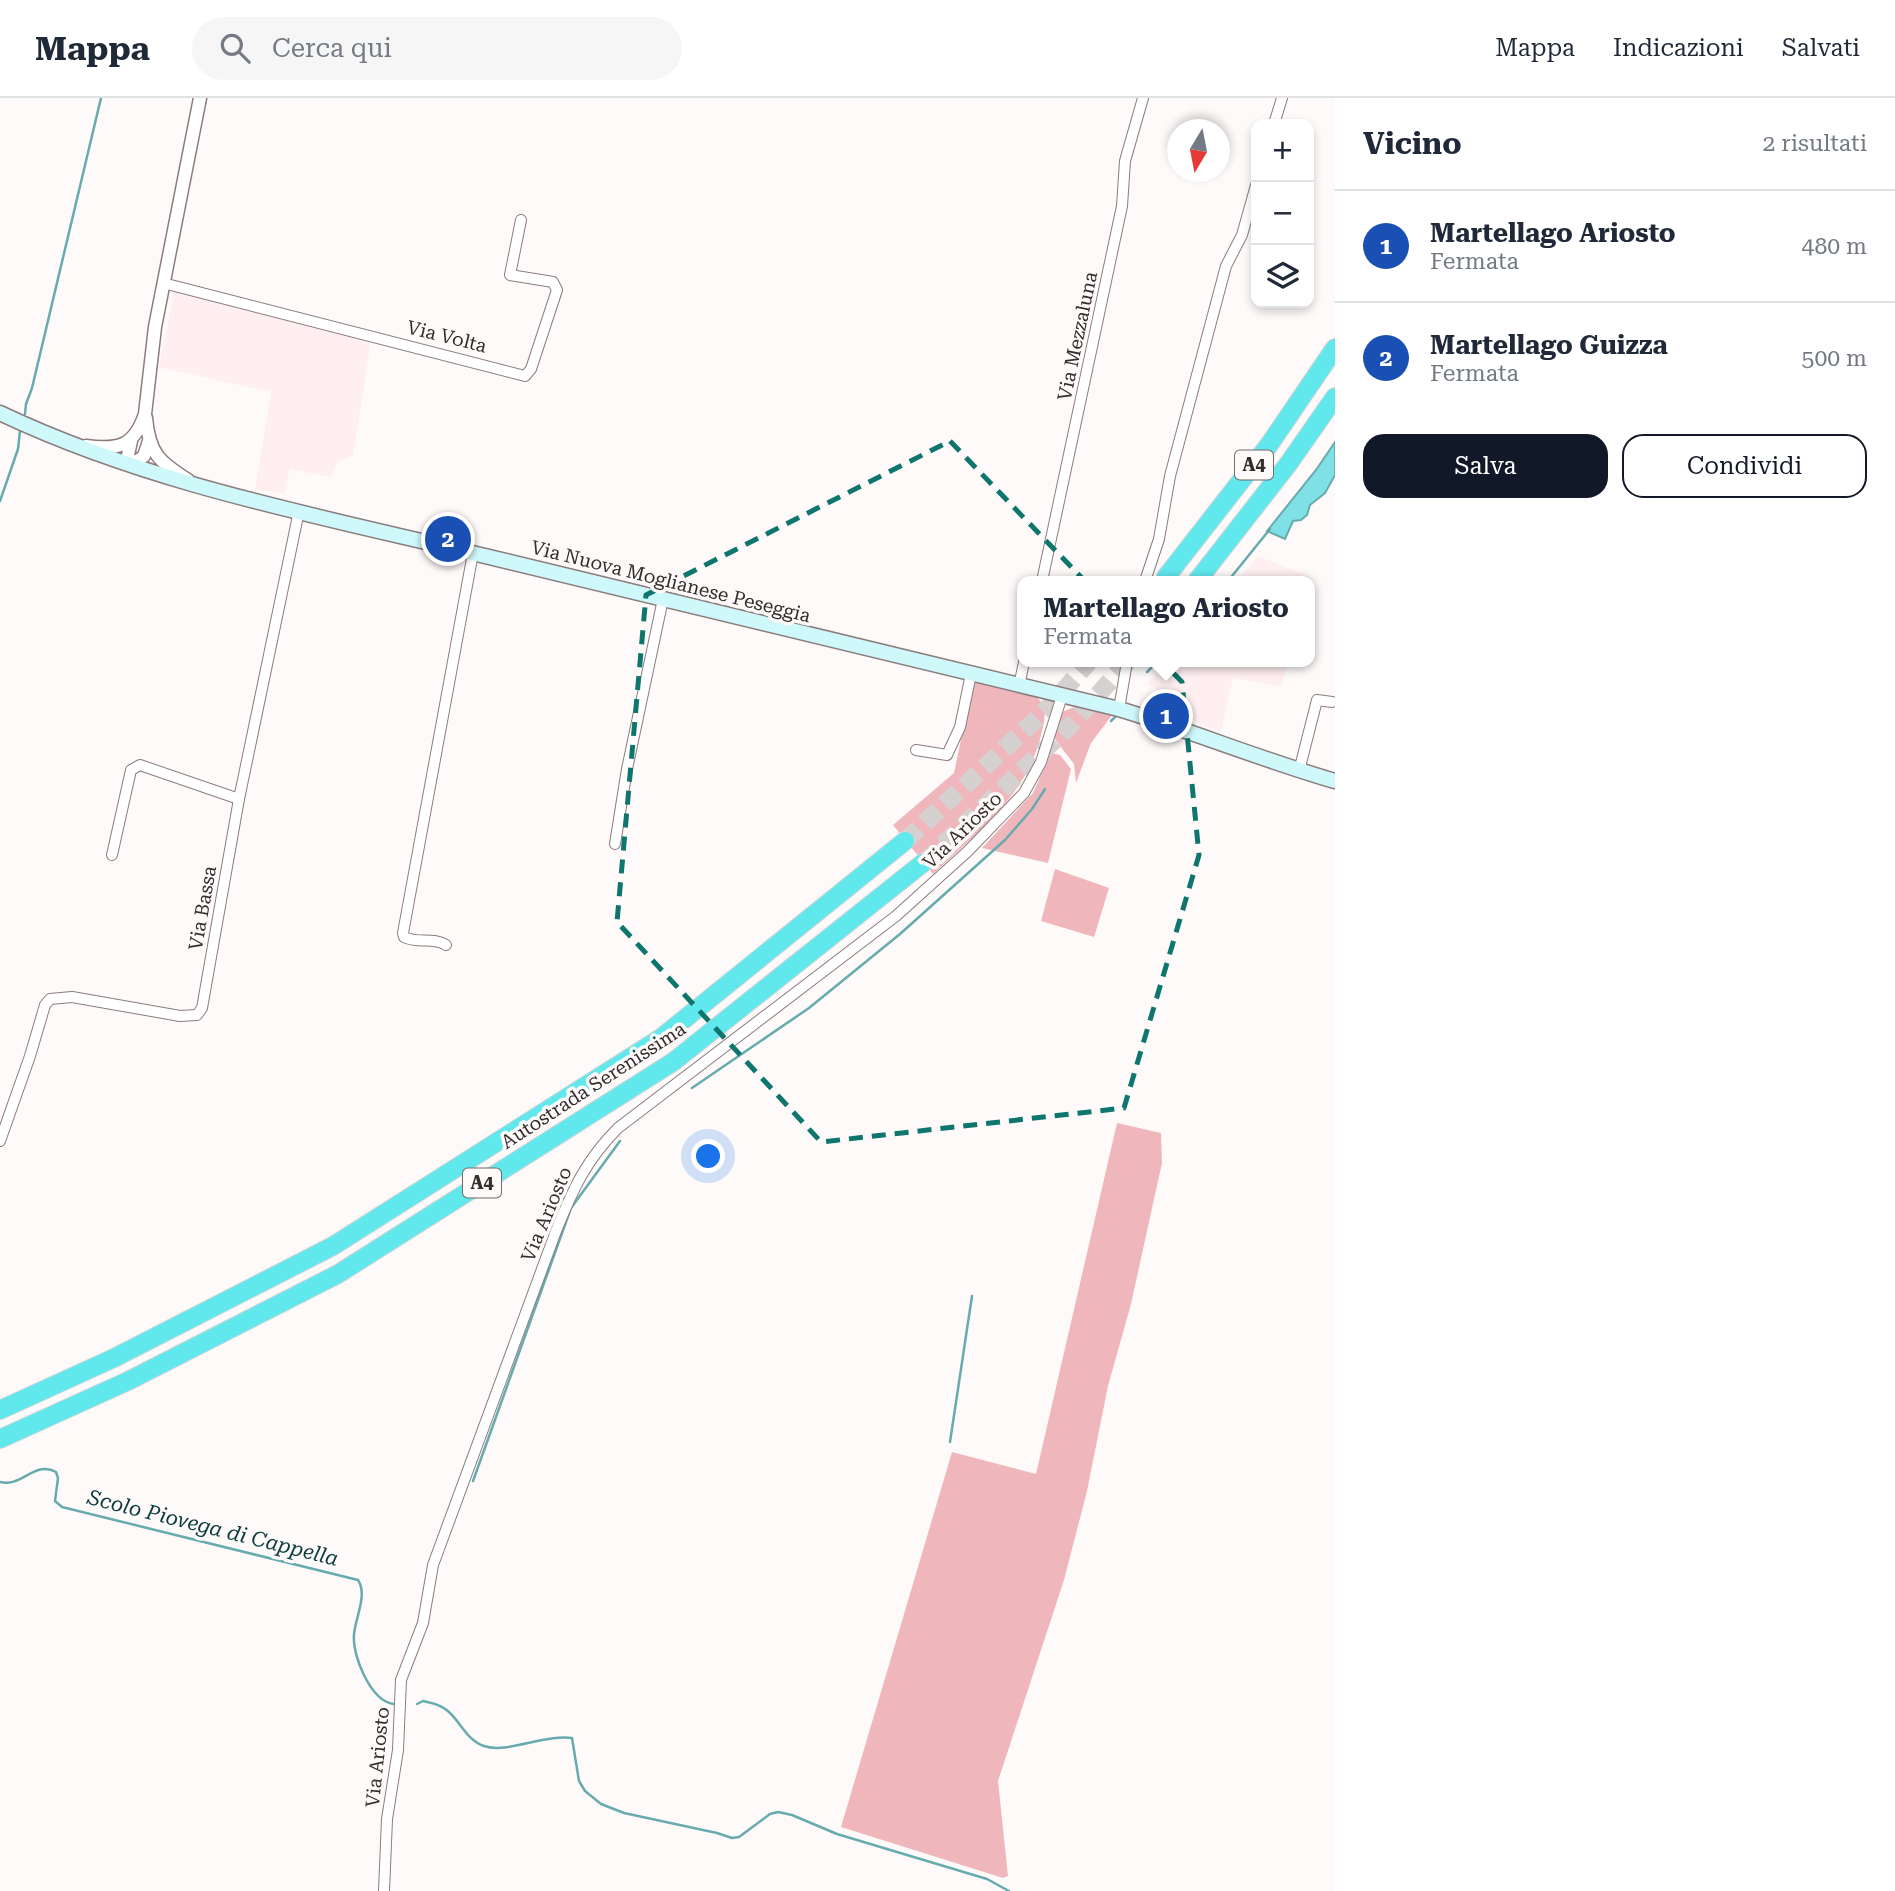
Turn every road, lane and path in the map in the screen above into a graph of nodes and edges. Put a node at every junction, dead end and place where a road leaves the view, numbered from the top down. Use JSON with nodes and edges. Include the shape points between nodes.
{"nodes":[{"id":1,"x":200,"y":98,"type":"edge"},
{"id":2,"x":1143,"y":98,"type":"edge"},
{"id":3,"x":1282,"y":98,"type":"edge"},
{"id":4,"x":1276,"y":119,"type":"edge"},
{"id":5,"x":1251,"y":202,"type":"edge"},
{"id":6,"x":521,"y":220,"type":"dead end"},
{"id":7,"x":163,"y":283,"type":"junction"},
{"id":8,"x":1335,"y":348,"type":"edge"},
{"id":9,"x":1335,"y":397,"type":"edge"},
{"id":10,"x":0,"y":413,"type":"edge"},
{"id":11,"x":145,"y":414,"type":"junction"},
{"id":12,"x":131,"y":441,"type":"junction"},
{"id":13,"x":149,"y":441,"type":"junction"},
{"id":14,"x":74,"y":444,"type":"junction"},
{"id":15,"x":132,"y":465,"type":"junction"},
{"id":16,"x":194,"y":484,"type":"junction"},
{"id":17,"x":299,"y":511,"type":"junction"},
{"id":18,"x":473,"y":553,"type":"junction"},
{"id":19,"x":1043,"y":576,"type":"edge"},
{"id":20,"x":1146,"y":576,"type":"edge"},
{"id":21,"x":1167,"y":576,"type":"edge"},
{"id":22,"x":1201,"y":576,"type":"edge"},
{"id":23,"x":663,"y":599,"type":"junction"},
{"id":24,"x":1023,"y":667,"type":"edge"},
{"id":25,"x":1126,"y":667,"type":"edge"},
{"id":26,"x":971,"y":674,"type":"junction"},
{"id":27,"x":1019,"y":686,"type":"junction"},
{"id":28,"x":1062,"y":696,"type":"junction"},
{"id":29,"x":1332,"y":702,"type":"dead end"},
{"id":30,"x":1119,"y":709,"type":"junction"},
{"id":31,"x":916,"y":750,"type":"dead end"},
{"id":32,"x":1299,"y":771,"type":"junction"},
{"id":33,"x":1335,"y":781,"type":"edge"},
{"id":34,"x":239,"y":799,"type":"junction"},
{"id":35,"x":905,"y":841,"type":"tunnel mouth"},
{"id":36,"x":615,"y":844,"type":"dead end"},
{"id":37,"x":112,"y":855,"type":"dead end"},
{"id":38,"x":923,"y":863,"type":"tunnel mouth"},
{"id":39,"x":446,"y":945,"type":"dead end"},
{"id":40,"x":0,"y":1141,"type":"edge"},
{"id":41,"x":0,"y":1410,"type":"edge"},
{"id":42,"x":0,"y":1439,"type":"edge"},
{"id":43,"x":384,"y":1891,"type":"edge"}],
"edges":[{"from":1,"to":7,"type":"street"},
{"from":2,"to":19,"type":"street","name":"Via Mezzaluna","via":[[1125,161],[1122,206]]},
{"from":3,"to":4,"type":"street"},
{"from":5,"to":20,"type":"street","via":[[1226,266],[1170,476],[1159,539]]},
{"from":6,"to":7,"type":"street","name":"Via Volta","via":[[510,275],[554,282],[557,290],[525,376]]},
{"from":7,"to":11,"type":"street"},
{"from":8,"to":21,"type":"highway","number":"A4","via":[[1269,445]]},
{"from":9,"to":22,"type":"highway","number":"A4"},
{"from":10,"to":14,"type":"main road","name":"Via Nuova Moglianese Peseggia"},
{"from":11,"to":12,"type":"street"},
{"from":11,"to":13,"type":"street"},
{"from":12,"to":14,"type":"street","via":[[110,448]]},
{"from":12,"to":15,"type":"street","via":[[128,454]]},
{"from":13,"to":15,"type":"street","via":[[144,456]]},
{"from":13,"to":16,"type":"street","via":[[166,466]]},
{"from":14,"to":15,"type":"main road","name":"Via Nuova Moglianese Peseggia"},
{"from":15,"to":16,"type":"main road","name":"Via Nuova Moglianese Peseggia"},
{"from":16,"to":17,"type":"main road","name":"Via Nuova Moglianese Peseggia"},
{"from":17,"to":18,"type":"main road","name":"Via Nuova Moglianese Peseggia"},
{"from":17,"to":34,"type":"street","name":"Via Bassa"},
{"from":18,"to":23,"type":"main road","name":"Via Nuova Moglianese Peseggia"},
{"from":18,"to":39,"type":"street","via":[[403,933],[407,939]]},
{"from":23,"to":26,"type":"main road","name":"Via Nuova Moglianese Peseggia"},
{"from":23,"to":36,"type":"street"},
{"from":24,"to":27,"type":"street"},
{"from":25,"to":30,"type":"street"},
{"from":26,"to":27,"type":"main road","name":"Via Nuova Moglianese Peseggia"},
{"from":26,"to":31,"type":"street","via":[[960,727],[947,755]]},
{"from":27,"to":28,"type":"main road","name":"Via Nuova Moglianese Peseggia"},
{"from":28,"to":30,"type":"main road","name":"Via Nuova Moglianese Peseggia"},
{"from":28,"to":43,"type":"street","name":"Via Ariosto","via":[[1041,762],[1024,793],[967,852],[895,916],[618,1128],[586,1163],[556,1231],[433,1565],[423,1623],[401,1680]]},
{"from":29,"to":32,"type":"street","via":[[1317,700]]},
{"from":30,"to":32,"type":"main road","name":"Via Nuova Moglianese Peseggia"},
{"from":32,"to":33,"type":"main road","name":"Via Nuova Moglianese Peseggia"},
{"from":34,"to":37,"type":"street","via":[[135,766]]},
{"from":34,"to":40,"type":"street","name":"Via Bassa","via":[[202,1009],[197,1015],[180,1016],[72,997],[50,999]]},
{"from":35,"to":41,"type":"highway","name":"Autostrada Serenissima","number":"A4","via":[[661,1038],[333,1246],[114,1358]]},
{"from":38,"to":42,"type":"highway","name":"Autostrada Serenissima","number":"A4","via":[[673,1062],[338,1274],[128,1381]]}]}
